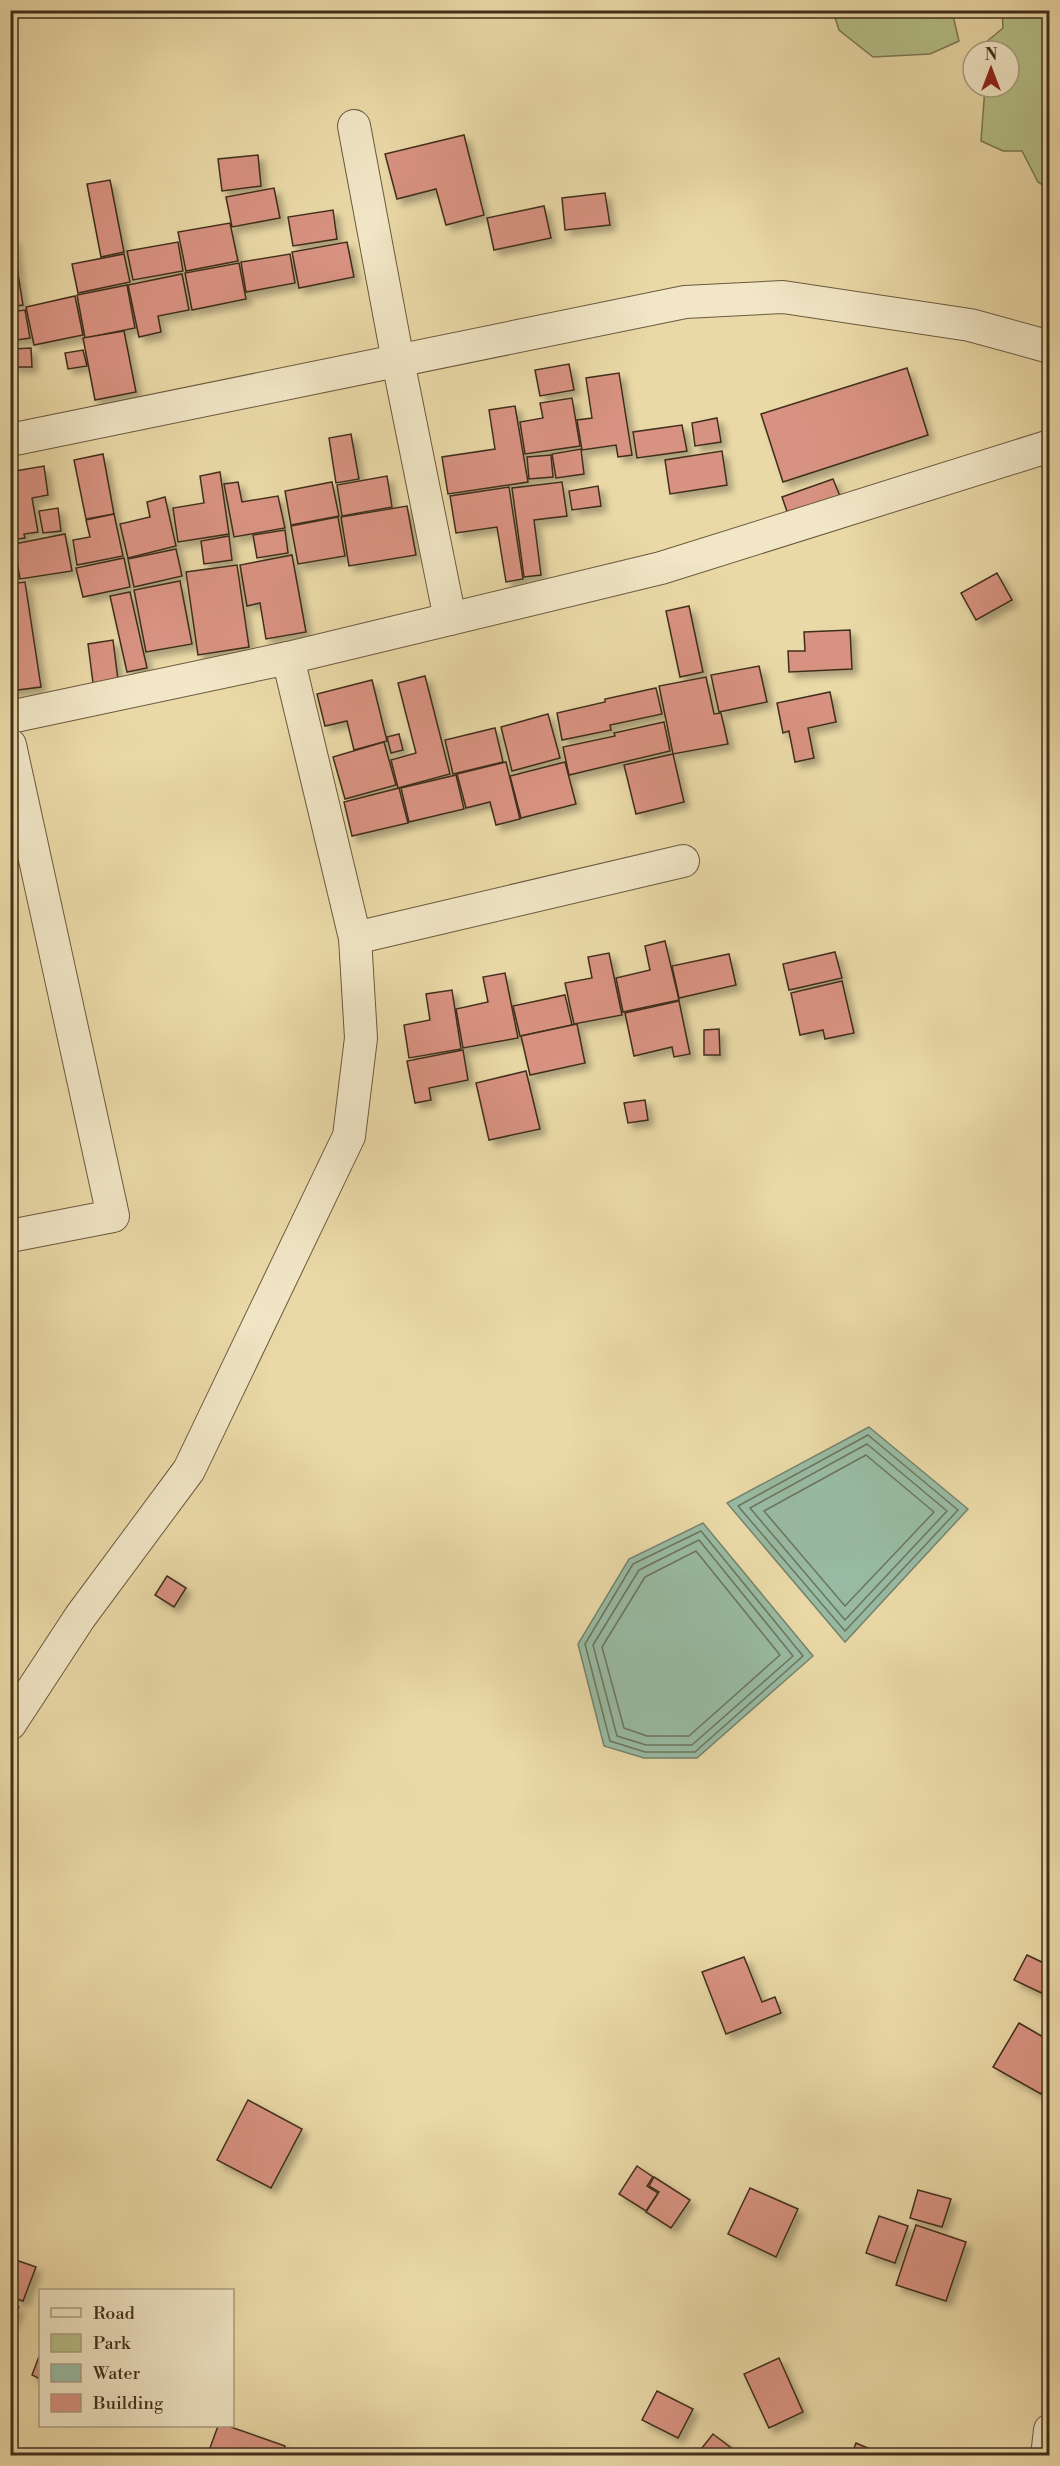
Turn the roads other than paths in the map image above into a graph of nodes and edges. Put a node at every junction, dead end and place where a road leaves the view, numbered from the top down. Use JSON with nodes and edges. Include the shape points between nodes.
{"nodes":[{"id":1,"x":354,"y":126,"type":"dead end"},
{"id":2,"x":1050,"y":346,"type":"edge"},
{"id":3,"x":398,"y":361,"type":"junction"},
{"id":4,"x":10,"y":440,"type":"edge"},
{"id":5,"x":1050,"y":446,"type":"edge"},
{"id":6,"x":450,"y":619,"type":"junction"},
{"id":7,"x":288,"y":658,"type":"junction"},
{"id":8,"x":10,"y":717,"type":"edge"},
{"id":9,"x":10,"y":746,"type":"edge"},
{"id":10,"x":683,"y":861,"type":"dead end"},
{"id":11,"x":355,"y":938,"type":"junction"},
{"id":12,"x":10,"y":1236,"type":"edge"},
{"id":13,"x":10,"y":1724,"type":"edge"},
{"id":14,"x":1050,"y":2430,"type":"edge"},
{"id":15,"x":1047,"y":2456,"type":"edge"}],
"edges":[{"from":1,"to":3,"type":"street"},
{"from":2,"to":3,"type":"street","via":[[970,325],[783,297],[685,302]]},
{"from":3,"to":4,"type":"street"},
{"from":3,"to":6,"type":"street"},
{"from":5,"to":6,"type":"street","via":[[661,568]]},
{"from":6,"to":7,"type":"street"},
{"from":7,"to":8,"type":"street"},
{"from":7,"to":11,"type":"street"},
{"from":9,"to":12,"type":"street","via":[[113,1216]]},
{"from":10,"to":11,"type":"street"},
{"from":11,"to":13,"type":"street","via":[[361,1038],[349,1136],[189,1470],[80,1617]]},
{"from":14,"to":15,"type":"street"}]}
